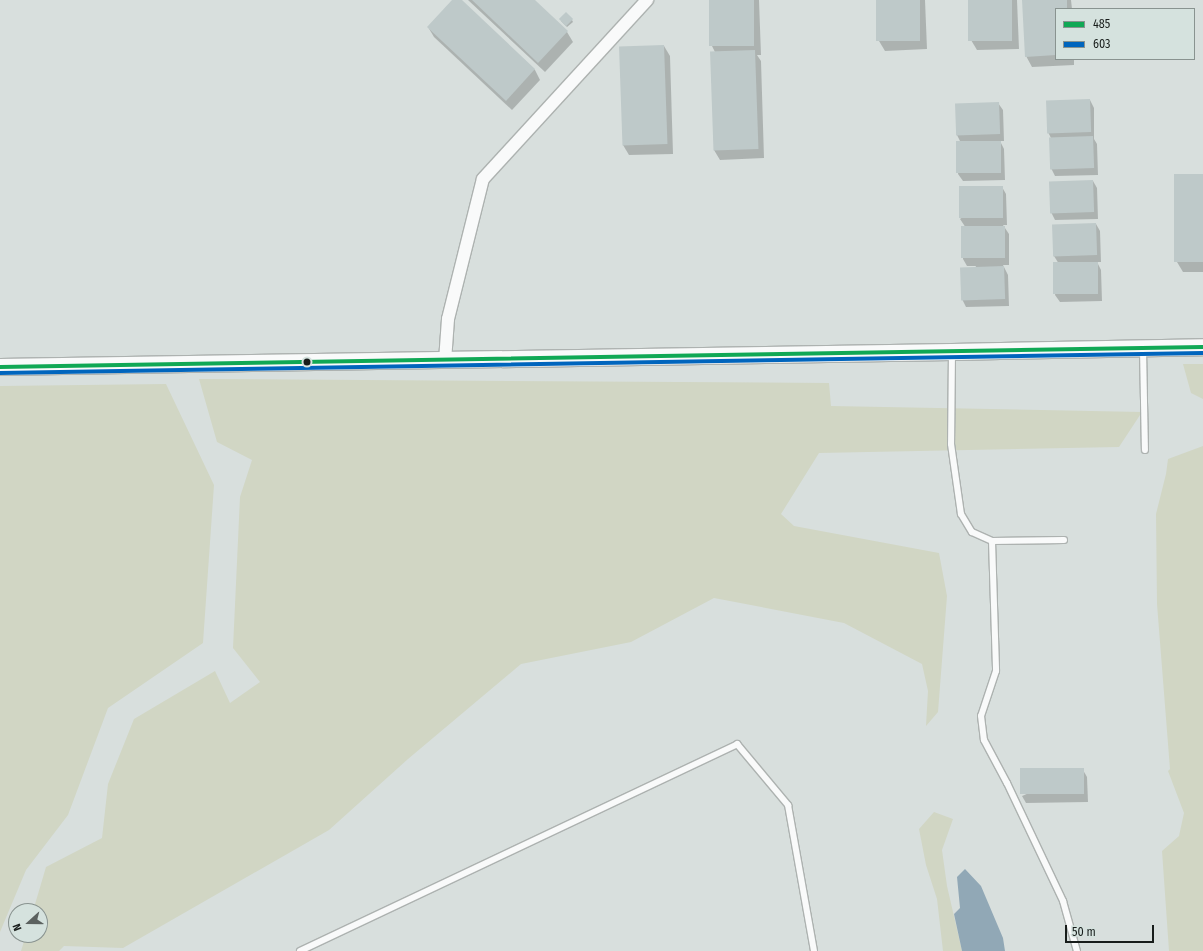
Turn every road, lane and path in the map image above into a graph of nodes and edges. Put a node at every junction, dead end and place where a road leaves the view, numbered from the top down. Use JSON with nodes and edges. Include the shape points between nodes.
{"nodes":[{"id":1,"x":647,"y":0,"type":"edge"},
{"id":2,"x":1203,"y":347,"type":"edge"},
{"id":3,"x":1143,"y":348,"type":"junction"},
{"id":4,"x":952,"y":352,"type":"junction"},
{"id":5,"x":446,"y":361,"type":"junction"},
{"id":6,"x":0,"y":367,"type":"edge"},
{"id":7,"x":1145,"y":450,"type":"dead end"},
{"id":8,"x":992,"y":540,"type":"junction"},
{"id":9,"x":1064,"y":540,"type":"dead end"},
{"id":10,"x":300,"y":951,"type":"edge"},
{"id":11,"x":814,"y":951,"type":"edge"},
{"id":12,"x":1077,"y":951,"type":"edge"}],
"edges":[{"from":1,"to":5,"type":"street","via":[[483,179],[448,319]]},
{"from":2,"to":3,"type":"main road"},
{"from":3,"to":4,"type":"main road"},
{"from":3,"to":7,"type":"lane"},
{"from":4,"to":5,"type":"main road"},
{"from":4,"to":8,"type":"lane","via":[[951,444],[961,514],[972,532]]},
{"from":5,"to":6,"type":"main road"},
{"from":8,"to":9,"type":"lane"},
{"from":8,"to":12,"type":"lane","via":[[996,671],[982,716],[984,740],[1063,902]]},
{"from":10,"to":11,"type":"lane","via":[[738,744],[788,805]]}]}
